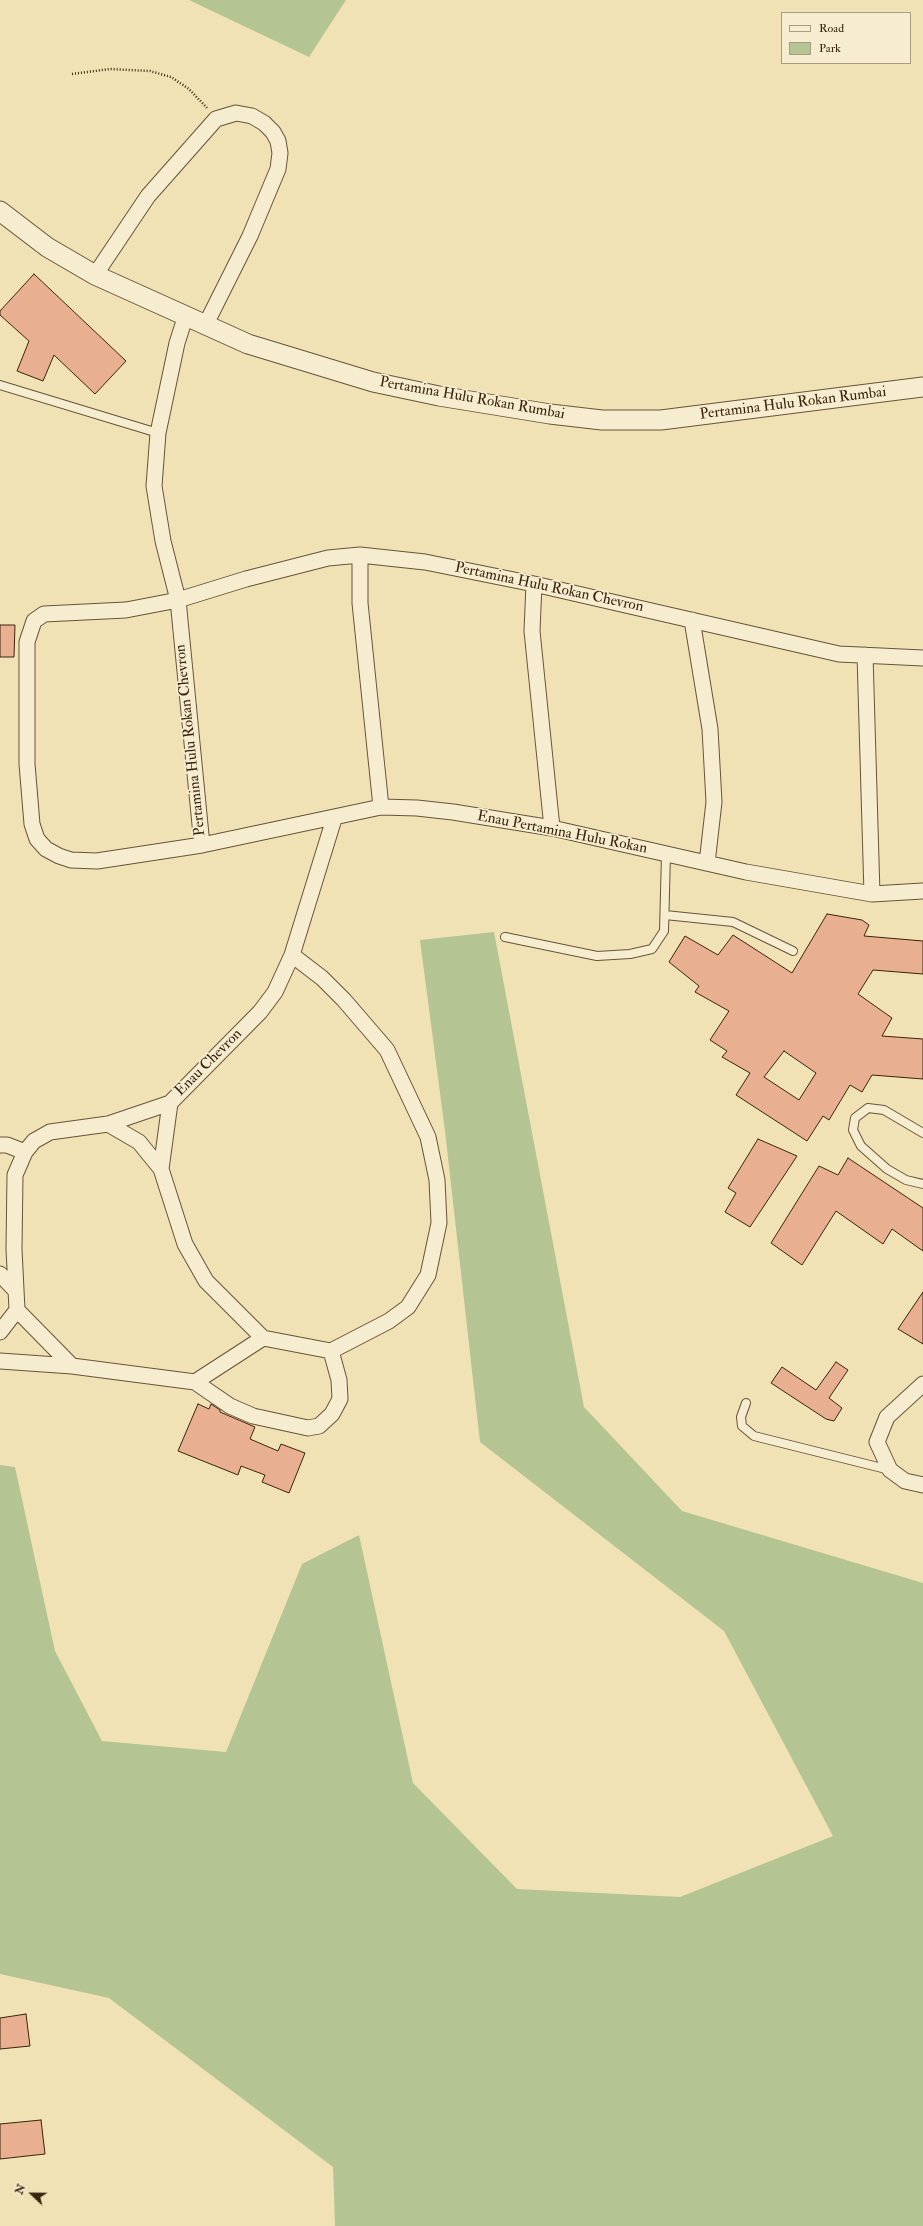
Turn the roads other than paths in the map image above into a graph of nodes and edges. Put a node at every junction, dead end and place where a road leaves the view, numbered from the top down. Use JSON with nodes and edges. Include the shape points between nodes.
{"nodes":[{"id":1,"x":0,"y":211,"type":"edge"},
{"id":2,"x":0,"y":227,"type":"edge"},
{"id":3,"x":47,"y":247,"type":"junction"},
{"id":4,"x":95,"y":276,"type":"junction"},
{"id":5,"x":185,"y":318,"type":"junction"},
{"id":6,"x":205,"y":326,"type":"junction"},
{"id":7,"x":0,"y":385,"type":"edge"},
{"id":8,"x":923,"y":387,"type":"edge"},
{"id":9,"x":158,"y":433,"type":"junction"},
{"id":10,"x":360,"y":555,"type":"junction"},
{"id":11,"x":534,"y":584,"type":"junction"},
{"id":12,"x":178,"y":600,"type":"junction"},
{"id":13,"x":692,"y":620,"type":"junction"},
{"id":14,"x":864,"y":655,"type":"junction"},
{"id":15,"x":923,"y":658,"type":"edge"},
{"id":16,"x":381,"y":807,"type":"junction"},
{"id":17,"x":334,"y":819,"type":"junction"},
{"id":18,"x":552,"y":828,"type":"junction"},
{"id":19,"x":202,"y":845,"type":"junction"},
{"id":20,"x":666,"y":854,"type":"junction"},
{"id":21,"x":707,"y":863,"type":"junction"},
{"id":22,"x":923,"y":891,"type":"edge"},
{"id":23,"x":872,"y":894,"type":"junction"},
{"id":24,"x":665,"y":915,"type":"junction"},
{"id":25,"x":505,"y":937,"type":"dead end"},
{"id":26,"x":793,"y":951,"type":"dead end"},
{"id":27,"x":292,"y":955,"type":"junction"},
{"id":28,"x":170,"y":1102,"type":"junction"},
{"id":29,"x":108,"y":1124,"type":"junction"},
{"id":30,"x":923,"y":1133,"type":"edge"},
{"id":31,"x":0,"y":1145,"type":"edge"},
{"id":32,"x":25,"y":1152,"type":"junction"},
{"id":33,"x":161,"y":1169,"type":"junction"},
{"id":34,"x":923,"y":1184,"type":"edge"},
{"id":35,"x":0,"y":1274,"type":"edge"},
{"id":36,"x":16,"y":1291,"type":"junction"},
{"id":37,"x":17,"y":1310,"type":"junction"},
{"id":38,"x":0,"y":1332,"type":"edge"},
{"id":39,"x":263,"y":1338,"type":"junction"},
{"id":40,"x":331,"y":1351,"type":"junction"},
{"id":41,"x":0,"y":1361,"type":"edge"},
{"id":42,"x":72,"y":1366,"type":"junction"},
{"id":43,"x":195,"y":1382,"type":"junction"},
{"id":44,"x":923,"y":1384,"type":"edge"},
{"id":45,"x":746,"y":1404,"type":"dead end"},
{"id":46,"x":890,"y":1470,"type":"junction"},
{"id":47,"x":923,"y":1485,"type":"edge"}],
"edges":[{"from":1,"to":3,"type":"street"},
{"from":2,"to":3,"type":"street"},
{"from":3,"to":4,"type":"street","name":"Pertamina Hulu Rokan Rumbai"},
{"from":4,"to":5,"type":"street","name":"Pertamina Hulu Rokan Rumbai"},
{"from":4,"to":6,"type":"street","via":[[148,196],[216,119],[236,113],[252,116],[264,123],[278,141],[278,169],[250,236]]},
{"from":5,"to":6,"type":"street","name":"Pertamina Hulu Rokan Rumbai"},
{"from":5,"to":9,"type":"street","name":"Pertamina Hulu Rokan Chevron","via":[[177,343]]},
{"from":6,"to":8,"type":"street","name":"Pertamina Hulu Rokan Rumbai","via":[[248,344],[373,382],[447,397],[602,420],[687,418]]},
{"from":7,"to":9,"type":"lane"},
{"from":9,"to":12,"type":"street","name":"Pertamina Hulu Rokan Chevron","via":[[154,486],[163,541]]},
{"from":10,"to":11,"type":"street","name":"Pertamina Hulu Rokan Chevron","via":[[425,562]]},
{"from":10,"to":12,"type":"street","name":"Pertamina Hulu Rokan Chevron","via":[[328,558]]},
{"from":10,"to":16,"type":"street","via":[[360,603]]},
{"from":11,"to":13,"type":"street","name":"Pertamina Hulu Rokan Chevron"},
{"from":11,"to":18,"type":"street","via":[[533,646]]},
{"from":12,"to":19,"type":"street","name":"Pertamina Hulu Rokan Chevron"},
{"from":12,"to":19,"type":"street","name":"Pertamina Hulu Rokan Chevron","via":[[126,610],[44,614],[34,621],[27,656],[27,764],[32,824],[37,839],[46,849],[71,860],[97,862]]},
{"from":13,"to":14,"type":"street","name":"Pertamina Hulu Rokan Chevron","via":[[839,654]]},
{"from":13,"to":21,"type":"street","via":[[710,729],[714,802]]},
{"from":14,"to":15,"type":"street","name":"Pertamina Hulu Rokan Chevron"},
{"from":14,"to":23,"type":"street"},
{"from":16,"to":17,"type":"street","name":"Enau Pertamina Hulu Rokan"},
{"from":16,"to":18,"type":"street","name":"Enau Pertamina Hulu Rokan","via":[[452,812]]},
{"from":17,"to":19,"type":"street","name":"Enau Pertamina Hulu Rokan"},
{"from":17,"to":27,"type":"street","name":"Enau Chevron"},
{"from":18,"to":20,"type":"street","name":"Enau Pertamina Hulu Rokan"},
{"from":20,"to":21,"type":"street","name":"Enau Pertamina Hulu Rokan"},
{"from":20,"to":24,"type":"lane"},
{"from":21,"to":23,"type":"street","name":"Enau Pertamina Hulu Rokan"},
{"from":22,"to":23,"type":"street","name":"Enau Pertamina Hulu Rokan"},
{"from":24,"to":25,"type":"lane","via":[[664,932],[652,949],[630,954],[597,956]]},
{"from":24,"to":26,"type":"lane","via":[[733,922]]},
{"from":27,"to":28,"type":"street","name":"Enau Chevron","via":[[275,992],[260,1012]]},
{"from":27,"to":40,"type":"street","via":[[327,983],[387,1050],[428,1137],[437,1180],[439,1223],[428,1275],[408,1307],[389,1321]]},
{"from":28,"to":29,"type":"street","name":"Enau Chevron"},
{"from":28,"to":33,"type":"street"},
{"from":29,"to":32,"type":"street","name":"Enau Chevron","via":[[50,1132],[34,1142]]},
{"from":29,"to":33,"type":"street","via":[[139,1142]]},
{"from":30,"to":34,"type":"lane","via":[[884,1110],[868,1108],[855,1118],[853,1130],[861,1146],[887,1169],[906,1180]]},
{"from":31,"to":32,"type":"street"},
{"from":32,"to":36,"type":"street","name":"Enau Chevron","via":[[16,1175]]},
{"from":33,"to":39,"type":"street","via":[[185,1244],[206,1281]]},
{"from":35,"to":36,"type":"street"},
{"from":36,"to":37,"type":"street","name":"Enau Chevron"},
{"from":37,"to":38,"type":"street"},
{"from":37,"to":42,"type":"street"},
{"from":39,"to":40,"type":"street"},
{"from":39,"to":43,"type":"street"},
{"from":40,"to":43,"type":"street","via":[[339,1380],[340,1399],[332,1414],[319,1426],[308,1428],[253,1416],[230,1406]]},
{"from":41,"to":42,"type":"street"},
{"from":42,"to":43,"type":"street"},
{"from":44,"to":46,"type":"street","via":[[887,1417],[877,1442]]},
{"from":45,"to":46,"type":"lane","via":[[741,1417],[742,1426],[754,1436]]},
{"from":46,"to":47,"type":"street","via":[[905,1481]]}]}
